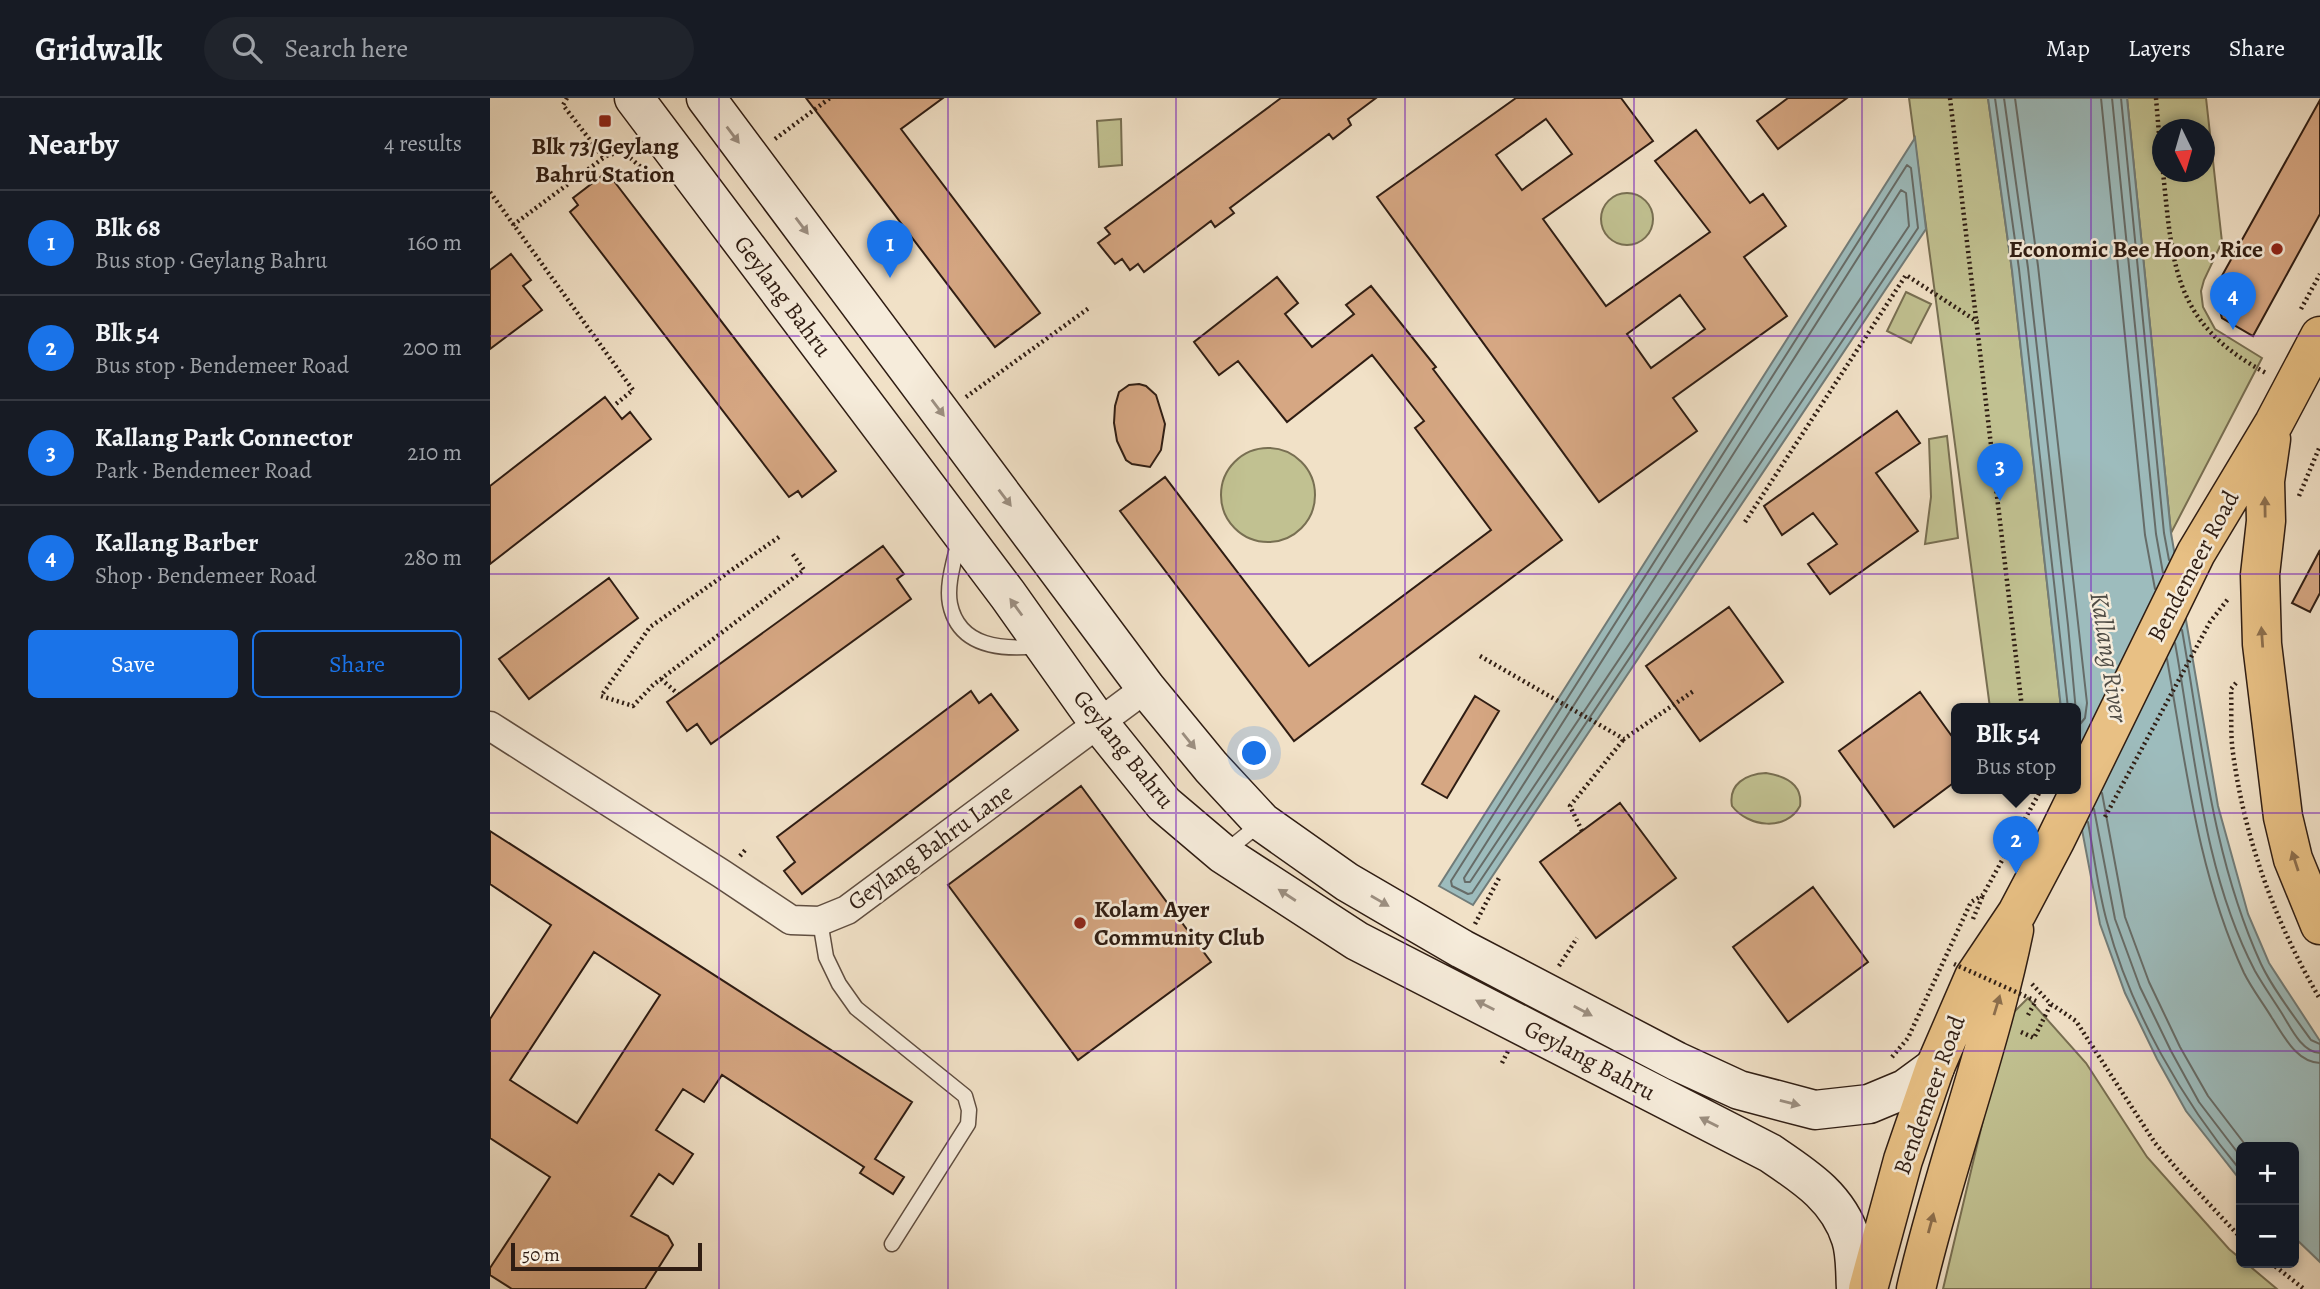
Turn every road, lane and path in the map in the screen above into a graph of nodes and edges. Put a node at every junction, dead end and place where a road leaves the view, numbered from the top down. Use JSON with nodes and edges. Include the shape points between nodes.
{"nodes":[{"id":1,"x":634,"y":98,"type":"edge"},
{"id":2,"x":706,"y":98,"type":"edge"},
{"id":3,"x":830,"y":98,"type":"edge"},
{"id":4,"x":1950,"y":98,"type":"edge"},
{"id":5,"x":2156,"y":98,"type":"edge"},
{"id":6,"x":2158,"y":119,"type":"edge"},
{"id":7,"x":765,"y":146,"type":"dead end"},
{"id":8,"x":618,"y":147,"type":"dead end"},
{"id":9,"x":2164,"y":182,"type":"edge"},
{"id":10,"x":490,"y":192,"type":"edge"},
{"id":11,"x":513,"y":225,"type":"junction"},
{"id":12,"x":1089,"y":308,"type":"dead end"},
{"id":13,"x":1978,"y":322,"type":"junction"},
{"id":14,"x":2320,"y":337,"type":"edge"},
{"id":15,"x":2267,"y":373,"type":"dead end"},
{"id":16,"x":963,"y":399,"type":"dead end"},
{"id":17,"x":616,"y":404,"type":"dead end"},
{"id":18,"x":2274,"y":423,"type":"junction"},
{"id":19,"x":1745,"y":522,"type":"dead end"},
{"id":20,"x":961,"y":533,"type":"junction"},
{"id":21,"x":779,"y":537,"type":"dead end"},
{"id":22,"x":792,"y":553,"type":"dead end"},
{"id":23,"x":2210,"y":622,"type":"dead end"},
{"id":24,"x":1044,"y":645,"type":"junction"},
{"id":25,"x":1480,"y":656,"type":"dead end"},
{"id":26,"x":661,"y":679,"type":"junction"},
{"id":27,"x":1146,"y":688,"type":"junction"},
{"id":28,"x":1695,"y":690,"type":"dead end"},
{"id":29,"x":678,"y":694,"type":"dead end"},
{"id":30,"x":2021,"y":703,"type":"edge"},
{"id":31,"x":1098,"y":722,"type":"junction"},
{"id":32,"x":490,"y":726,"type":"edge"},
{"id":33,"x":1624,"y":739,"type":"junction"},
{"id":34,"x":2081,"y":788,"type":"edge"},
{"id":35,"x":2078,"y":794,"type":"edge"},
{"id":36,"x":2038,"y":796,"type":"edge"},
{"id":37,"x":1262,"y":822,"type":"junction"},
{"id":38,"x":2101,"y":824,"type":"dead end"},
{"id":39,"x":1582,"y":831,"type":"dead end"},
{"id":40,"x":1223,"y":854,"type":"junction"},
{"id":41,"x":1499,"y":878,"type":"dead end"},
{"id":42,"x":2017,"y":913,"type":"junction"},
{"id":43,"x":820,"y":921,"type":"junction"},
{"id":44,"x":2320,"y":925,"type":"edge"},
{"id":45,"x":1462,"y":949,"type":"junction"},
{"id":46,"x":2298,"y":961,"type":"dead end"},
{"id":47,"x":1954,"y":964,"type":"dead end"},
{"id":48,"x":2320,"y":999,"type":"edge"},
{"id":49,"x":1508,"y":1050,"type":"dead end"},
{"id":50,"x":1890,"y":1059,"type":"dead end"},
{"id":51,"x":1502,"y":1063,"type":"dead end"},
{"id":52,"x":1935,"y":1067,"type":"junction"},
{"id":53,"x":2236,"y":1233,"type":"edge"},
{"id":54,"x":892,"y":1244,"type":"dead end"},
{"id":55,"x":2277,"y":1268,"type":"edge"},
{"id":56,"x":1856,"y":1289,"type":"edge"},
{"id":57,"x":1868,"y":1289,"type":"edge"},
{"id":58,"x":1916,"y":1289,"type":"edge"},
{"id":59,"x":2304,"y":1289,"type":"edge"}],
"edges":[{"from":1,"to":20,"type":"main road","name":"Geylang Bahru"},
{"from":2,"to":27,"type":"main road","name":"Geylang Bahru","one_way":true},
{"from":3,"to":7,"type":"path"},
{"from":4,"to":13,"type":"path"},
{"from":5,"to":6,"type":"path"},
{"from":8,"to":11,"type":"path"},
{"from":9,"to":15,"type":"path","via":[[2173,250],[2189,303],[2208,332]]},
{"from":10,"to":11,"type":"path"},
{"from":11,"to":17,"type":"path","via":[[633,390]]},
{"from":12,"to":16,"type":"path"},
{"from":13,"to":19,"type":"path","via":[[1906,275]]},
{"from":13,"to":30,"type":"path"},
{"from":14,"to":18,"type":"main road","name":"Bendemeer Road"},
{"from":18,"to":34,"type":"main road","name":"Bendemeer Road","via":[[2196,553]]},
{"from":44,"to":18,"type":"main road","one_way":true,"via":[[2293,859],[2283,817],[2262,644],[2259,607],[2265,481]]},
{"from":24,"to":20,"type":"main road","name":"Geylang Bahru","one_way":true},
{"from":20,"to":24,"type":"lane","via":[[950,604],[960,626],[983,644],[1009,649]]},
{"from":21,"to":26,"type":"path","via":[[650,627],[601,696],[633,706]]},
{"from":22,"to":26,"type":"path","via":[[804,570]]},
{"from":23,"to":38,"type":"path"},
{"from":24,"to":31,"type":"main road","name":"Geylang Bahru"},
{"from":25,"to":33,"type":"path"},
{"from":26,"to":29,"type":"path"},
{"from":27,"to":31,"type":"street","name":"Geylang Bahru Lane"},
{"from":27,"to":37,"type":"main road","name":"Geylang Bahru","one_way":true},
{"from":28,"to":33,"type":"path"},
{"from":31,"to":40,"type":"main road","name":"Geylang Bahru","via":[[1164,804]]},
{"from":31,"to":43,"type":"street","name":"Geylang Bahru Lane","via":[[847,910]]},
{"from":32,"to":43,"type":"street","name":"Geylang Bahru Lane","via":[[791,920]]},
{"from":33,"to":39,"type":"path","via":[[1570,806]]},
{"from":35,"to":42,"type":"main road","name":"Bendemeer Road"},
{"from":36,"to":50,"type":"path","via":[[1983,895],[1971,902],[1908,1038]]},
{"from":37,"to":40,"type":"lane"},
{"from":37,"to":45,"type":"main road","name":"Geylang Bahru","one_way":true,"via":[[1347,882]]},
{"from":56,"to":40,"type":"main road","name":"Geylang Bahru","one_way":true,"via":[[1852,1241],[1838,1210],[1817,1185],[1770,1153],[1357,940]]},
{"from":41,"to":45,"type":"path"},
{"from":42,"to":52,"type":"main road","name":"Bendemeer Road","via":[[1974,977]]},
{"from":58,"to":42,"type":"main road","name":"Bendemeer Road","one_way":true,"via":[[1931,1220],[2001,993]]},
{"from":43,"to":54,"type":"lane","via":[[826,957],[856,1008],[965,1096],[969,1110],[968,1124]]},
{"from":45,"to":52,"type":"main road","name":"Geylang Bahru","one_way":true,"via":[[1676,1061],[1739,1090],[1802,1107],[1815,1110],[1869,1104],[1905,1088]]},
{"from":46,"to":48,"type":"path"},
{"from":47,"to":53,"type":"path","bridge":true,"via":[[2036,1001],[2020,1032],[2034,1038],[2051,1004],[2076,1021],[2155,1143]]},
{"from":49,"to":51,"type":"path"},
{"from":52,"to":57,"type":"main road","name":"Bendemeer Road","via":[[1903,1160]]},
{"from":55,"to":59,"type":"path"}]}
